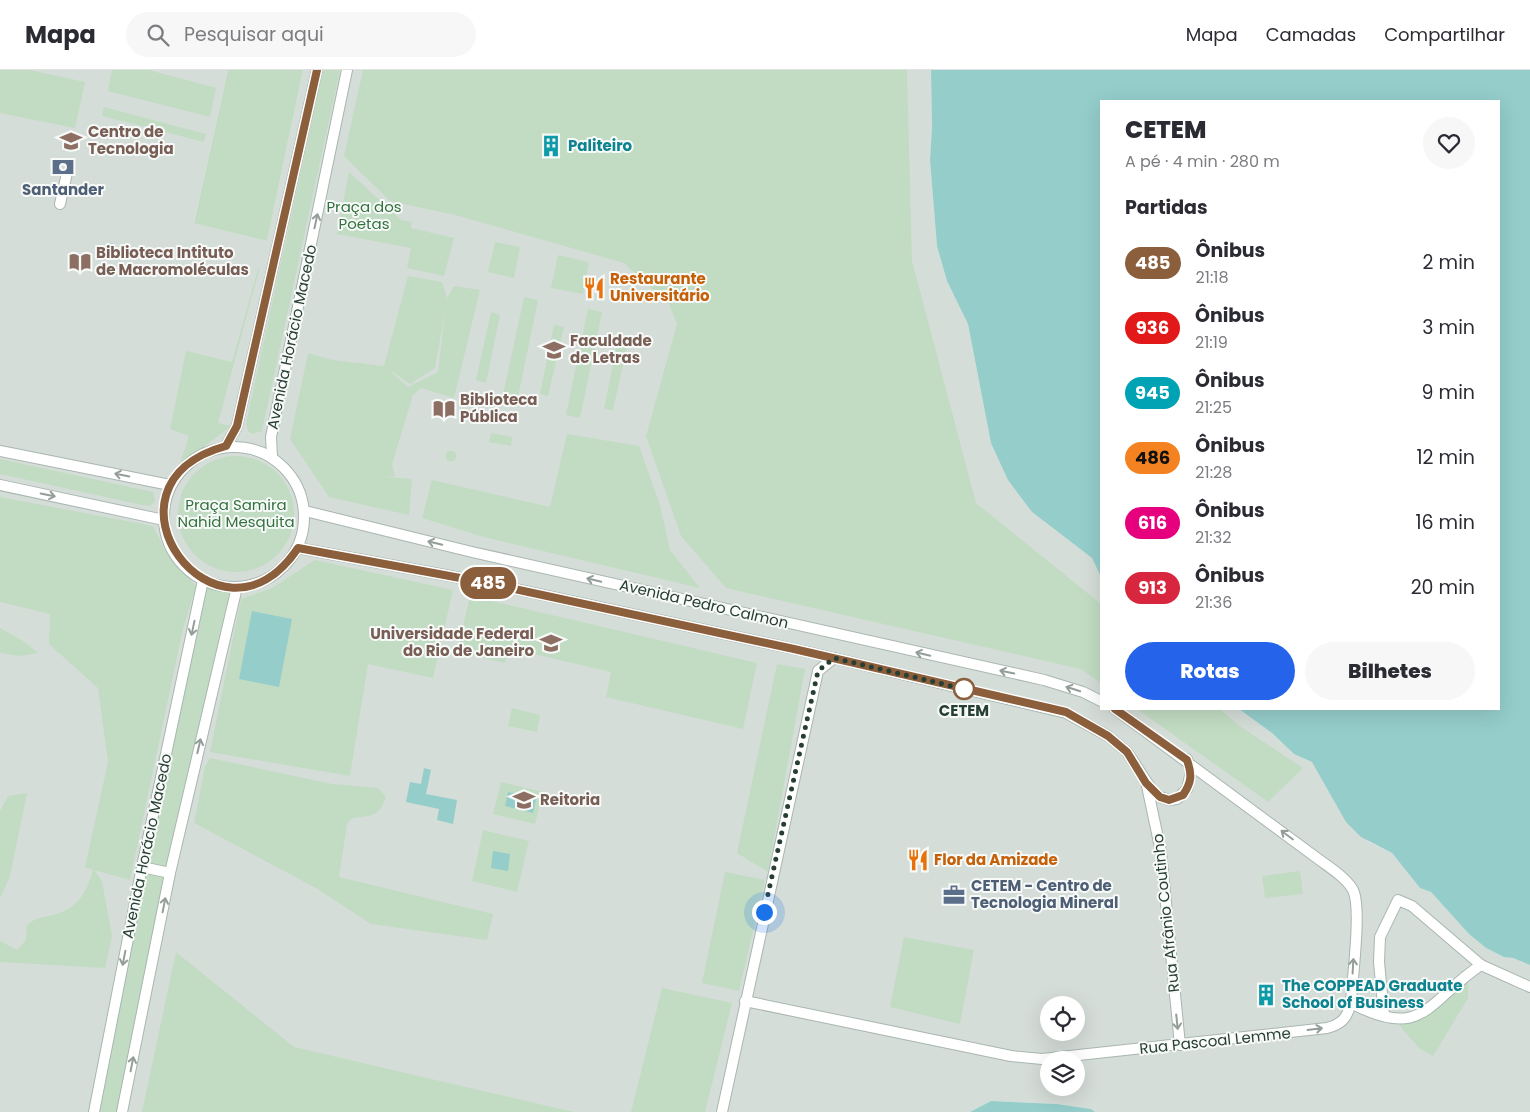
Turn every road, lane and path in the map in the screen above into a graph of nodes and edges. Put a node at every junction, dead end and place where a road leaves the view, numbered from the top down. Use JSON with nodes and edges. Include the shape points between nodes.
{"nodes":[{"id":1,"x":317,"y":70,"type":"edge"},
{"id":2,"x":346,"y":70,"type":"edge"},
{"id":3,"x":67,"y":173,"type":"dead end"},
{"id":4,"x":60,"y":204,"type":"dead end"},
{"id":5,"x":226,"y":446,"type":"junction"},
{"id":6,"x":0,"y":451,"type":"edge"},
{"id":7,"x":272,"y":457,"type":"junction"},
{"id":8,"x":0,"y":485,"type":"edge"},
{"id":9,"x":170,"y":485,"type":"junction"},
{"id":10,"x":305,"y":511,"type":"junction"},
{"id":11,"x":164,"y":520,"type":"junction"},
{"id":12,"x":298,"y":548,"type":"junction"},
{"id":13,"x":203,"y":580,"type":"junction"},
{"id":14,"x":237,"y":587,"type":"junction"},
{"id":15,"x":808,"y":652,"type":"junction"},
{"id":16,"x":834,"y":658,"type":"junction"},
{"id":17,"x":818,"y":671,"type":"junction"},
{"id":18,"x":1100,"y":701,"type":"edge"},
{"id":19,"x":1116,"y":710,"type":"edge"},
{"id":20,"x":1187,"y":760,"type":"junction"},
{"id":21,"x":1146,"y":783,"type":"junction"},
{"id":22,"x":142,"y":867,"type":"junction"},
{"id":23,"x":170,"y":872,"type":"junction"},
{"id":24,"x":1481,"y":965,"type":"junction"},
{"id":25,"x":1530,"y":987,"type":"edge"},
{"id":26,"x":745,"y":1001,"type":"junction"},
{"id":27,"x":1351,"y":1003,"type":"junction"},
{"id":28,"x":1384,"y":1015,"type":"junction"},
{"id":29,"x":1180,"y":1045,"type":"junction"},
{"id":30,"x":94,"y":1112,"type":"edge"},
{"id":31,"x":122,"y":1112,"type":"edge"},
{"id":32,"x":722,"y":1112,"type":"edge"}],
"edges":[{"from":1,"to":5,"type":"street","via":[[237,426]]},
{"from":7,"to":2,"type":"street","name":"Avenida Horácio Macedo","one_way":true,"via":[[271,437]]},
{"from":3,"to":4,"type":"street"},
{"from":5,"to":7,"type":"street","via":[[252,448]]},
{"from":5,"to":9,"type":"street","via":[[193,459]]},
{"from":9,"to":6,"type":"street","one_way":true},
{"from":7,"to":10,"type":"street","via":[[289,472],[300,490]]},
{"from":8,"to":11,"type":"street","one_way":true},
{"from":9,"to":11,"type":"street"},
{"from":10,"to":12,"type":"street","via":[[304,530]]},
{"from":18,"to":10,"type":"street","name":"Avenida Pedro Calmon","one_way":true,"via":[[1083,692],[1044,680],[472,552]]},
{"from":11,"to":13,"type":"street","via":[[167,538],[176,555]]},
{"from":12,"to":14,"type":"street","via":[[273,576],[256,584]]},
{"from":12,"to":15,"type":"street","name":"Avenida Pedro Calmon","via":[[482,582]]},
{"from":13,"to":14,"type":"street"},
{"from":13,"to":22,"type":"street","name":"Avenida Horácio Macedo","one_way":true},
{"from":23,"to":14,"type":"street","name":"Avenida Horácio Macedo","one_way":true},
{"from":15,"to":16,"type":"street","name":"Avenida Pedro Calmon"},
{"from":15,"to":17,"type":"street"},
{"from":16,"to":17,"type":"street"},
{"from":16,"to":21,"type":"street","name":"Avenida Pedro Calmon","via":[[1066,712],[1108,736],[1127,752]]},
{"from":17,"to":26,"type":"street"},
{"from":19,"to":20,"type":"street"},
{"from":20,"to":21,"type":"street","name":"Avenida Pedro Calmon","via":[[1190,782],[1177,799],[1160,797]]},
{"from":27,"to":20,"type":"street","name":"Rua Pascoal Lemme","one_way":true,"via":[[1356,909],[1353,891],[1344,879]]},
{"from":21,"to":29,"type":"street","name":"Rua Afrânio Coutinho","one_way":true,"via":[[1161,852]]},
{"from":22,"to":23,"type":"street"},
{"from":22,"to":30,"type":"street","name":"Avenida Horácio Macedo","one_way":true},
{"from":31,"to":23,"type":"street","name":"Avenida Horácio Macedo","one_way":true},
{"from":24,"to":25,"type":"street"},
{"from":24,"to":28,"type":"street","via":[[1426,1012],[1401,1021]]},
{"from":24,"to":28,"type":"street","via":[[1412,906],[1398,900],[1380,937]]},
{"from":26,"to":29,"type":"street","name":"Rua Pascoal Lemme","via":[[1011,1056],[1042,1059]]},
{"from":26,"to":32,"type":"street"},
{"from":27,"to":28,"type":"street","via":[[1368,1012]]},
{"from":29,"to":27,"type":"street","name":"Rua Pascoal Lemme","one_way":true,"via":[[1326,1028],[1343,1021]]}]}
